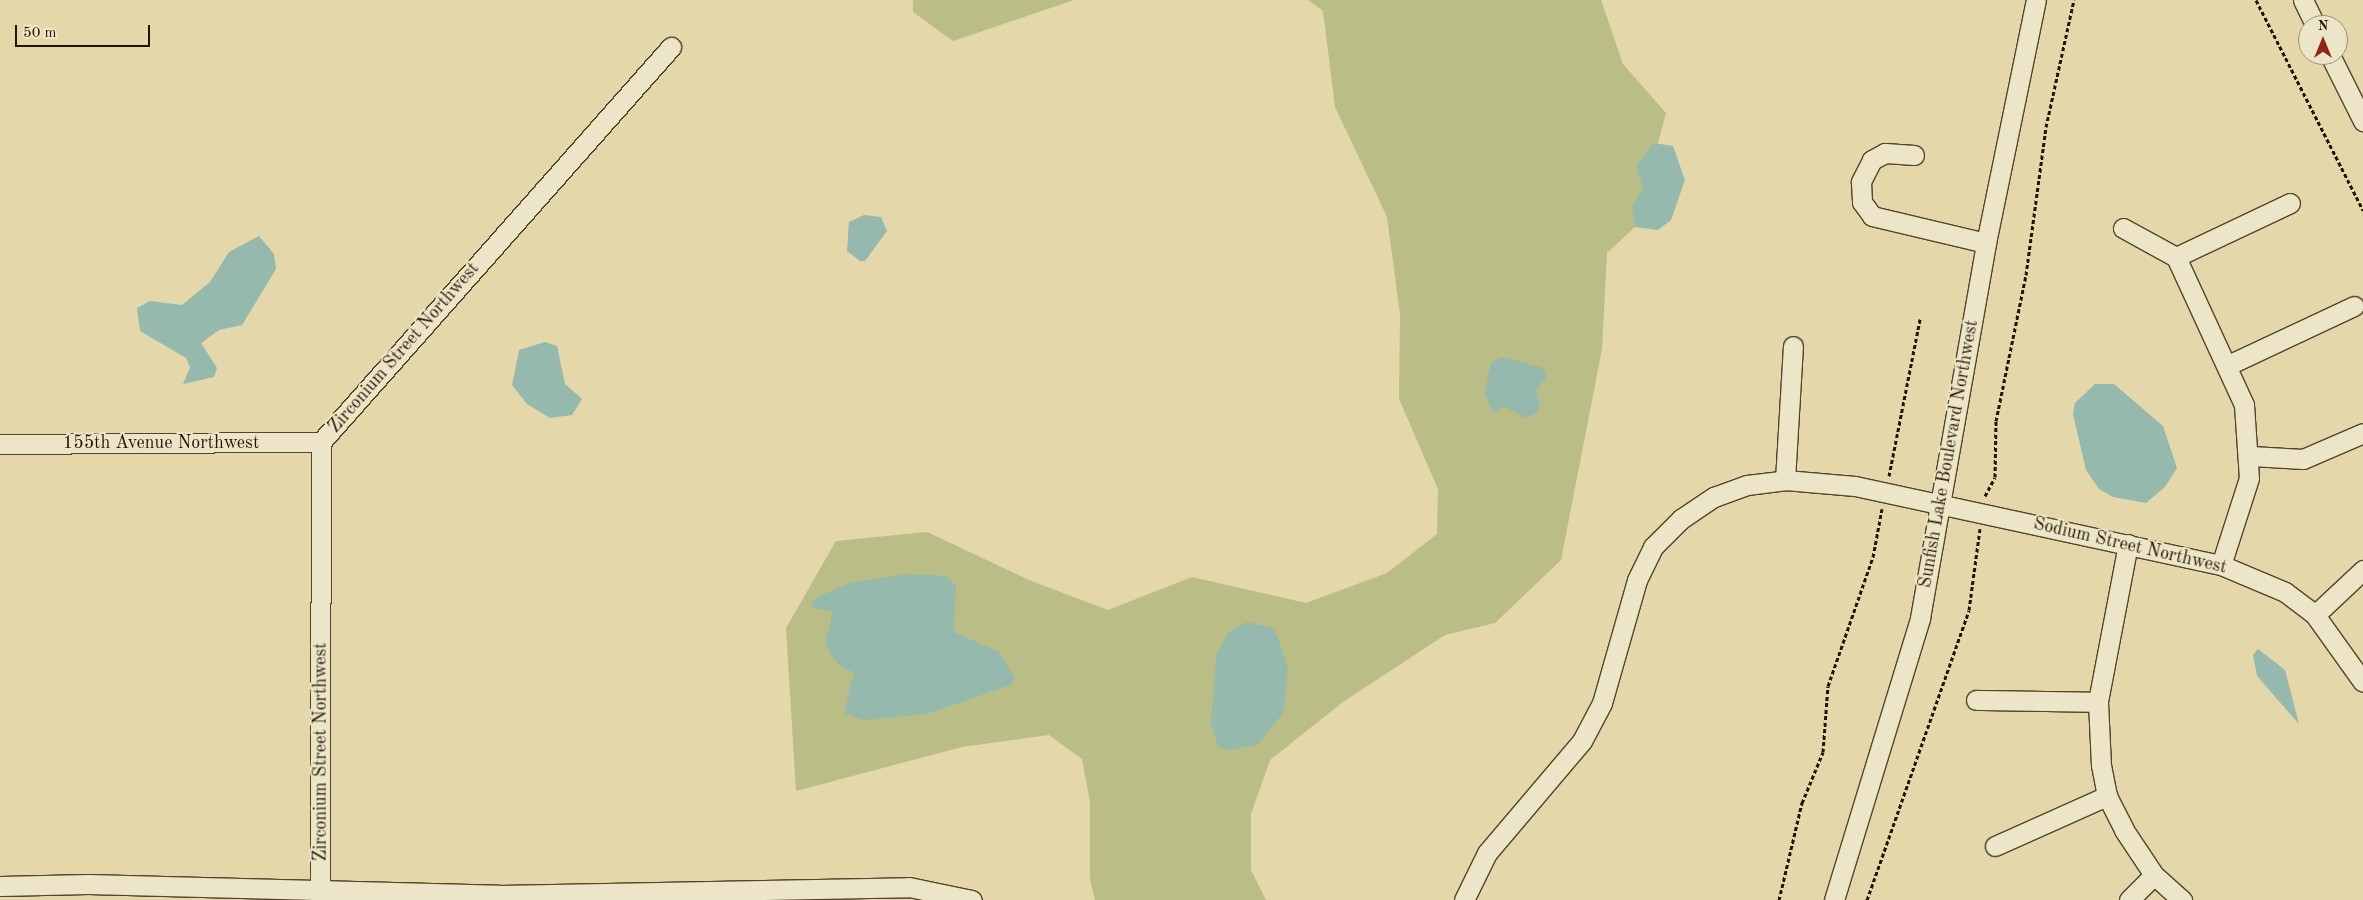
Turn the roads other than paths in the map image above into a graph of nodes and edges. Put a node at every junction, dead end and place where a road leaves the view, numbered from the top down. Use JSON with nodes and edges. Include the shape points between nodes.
{"nodes":[{"id":1,"x":2036,"y":0,"type":"edge"},
{"id":2,"x":2303,"y":0,"type":"edge"},
{"id":3,"x":2310,"y":15,"type":"edge"},
{"id":4,"x":671,"y":47,"type":"dead end"},
{"id":5,"x":2335,"y":65,"type":"edge"},
{"id":6,"x":2363,"y":122,"type":"edge"},
{"id":7,"x":1914,"y":155,"type":"dead end"},
{"id":8,"x":2290,"y":203,"type":"dead end"},
{"id":9,"x":2123,"y":228,"type":"dead end"},
{"id":10,"x":1986,"y":243,"type":"junction"},
{"id":11,"x":2176,"y":257,"type":"junction"},
{"id":12,"x":2354,"y":306,"type":"dead end"},
{"id":13,"x":1793,"y":346,"type":"dead end"},
{"id":14,"x":2228,"y":365,"type":"junction"},
{"id":15,"x":2363,"y":433,"type":"edge"},
{"id":16,"x":321,"y":442,"type":"junction"},
{"id":17,"x":0,"y":444,"type":"edge"},
{"id":18,"x":2251,"y":456,"type":"junction"},
{"id":19,"x":1785,"y":480,"type":"junction"},
{"id":20,"x":1942,"y":504,"type":"junction"},
{"id":21,"x":2128,"y":544,"type":"junction"},
{"id":22,"x":2221,"y":565,"type":"junction"},
{"id":23,"x":2363,"y":570,"type":"edge"},
{"id":24,"x":2315,"y":615,"type":"junction"},
{"id":25,"x":2363,"y":682,"type":"edge"},
{"id":26,"x":1976,"y":700,"type":"dead end"},
{"id":27,"x":2098,"y":702,"type":"junction"},
{"id":28,"x":2108,"y":796,"type":"junction"},
{"id":29,"x":1995,"y":846,"type":"dead end"},
{"id":30,"x":2154,"y":874,"type":"junction"},
{"id":31,"x":0,"y":886,"type":"edge"},
{"id":32,"x":320,"y":895,"type":"edge"},
{"id":33,"x":972,"y":900,"type":"edge"},
{"id":34,"x":1464,"y":900,"type":"edge"},
{"id":35,"x":1834,"y":900,"type":"edge"},
{"id":36,"x":2129,"y":900,"type":"edge"},
{"id":37,"x":2182,"y":900,"type":"edge"}],
"edges":[{"from":1,"to":10,"type":"street","name":"Sunfish Lake Boulevard Northwest"},
{"from":2,"to":3,"type":"street"},
{"from":4,"to":16,"type":"street","name":"Zirconium Street Northwest"},
{"from":5,"to":6,"type":"street"},
{"from":7,"to":10,"type":"street","via":[[1885,153],[1872,160],[1861,182],[1862,202],[1872,216]]},
{"from":8,"to":11,"type":"street"},
{"from":9,"to":11,"type":"street"},
{"from":10,"to":20,"type":"street","name":"Sunfish Lake Boulevard Northwest"},
{"from":11,"to":14,"type":"street"},
{"from":12,"to":14,"type":"street"},
{"from":13,"to":19,"type":"street"},
{"from":14,"to":18,"type":"street","via":[[2244,405]]},
{"from":15,"to":18,"type":"street","via":[[2303,459]]},
{"from":16,"to":17,"type":"street","name":"155th Avenue Northwest"},
{"from":16,"to":32,"type":"street","name":"Zirconium Street Northwest"},
{"from":18,"to":22,"type":"street","via":[[2244,504]]},
{"from":19,"to":20,"type":"street","via":[[1885,492]]},
{"from":19,"to":34,"type":"street","via":[[1747,484],[1714,497],[1682,519],[1653,547],[1637,580],[1616,665],[1598,711],[1564,762],[1487,853]]},
{"from":20,"to":21,"type":"street","name":"Sodium Street Northwest"},
{"from":20,"to":35,"type":"street","name":"Sunfish Lake Boulevard Northwest","via":[[1910,660]]},
{"from":21,"to":22,"type":"street","name":"Sodium Street Northwest"},
{"from":21,"to":27,"type":"street"},
{"from":22,"to":24,"type":"street","name":"Sodium Street Northwest","via":[[2285,592]]},
{"from":23,"to":24,"type":"street"},
{"from":24,"to":25,"type":"street","name":"Sodium Street Northwest"},
{"from":26,"to":27,"type":"street"},
{"from":27,"to":28,"type":"street","via":[[2097,735]]},
{"from":28,"to":29,"type":"street"},
{"from":28,"to":30,"type":"street"},
{"from":30,"to":36,"type":"street"},
{"from":30,"to":37,"type":"street"},
{"from":31,"to":32,"type":"street","via":[[88,884]]},
{"from":32,"to":33,"type":"street","via":[[499,895],[909,886]]}]}
